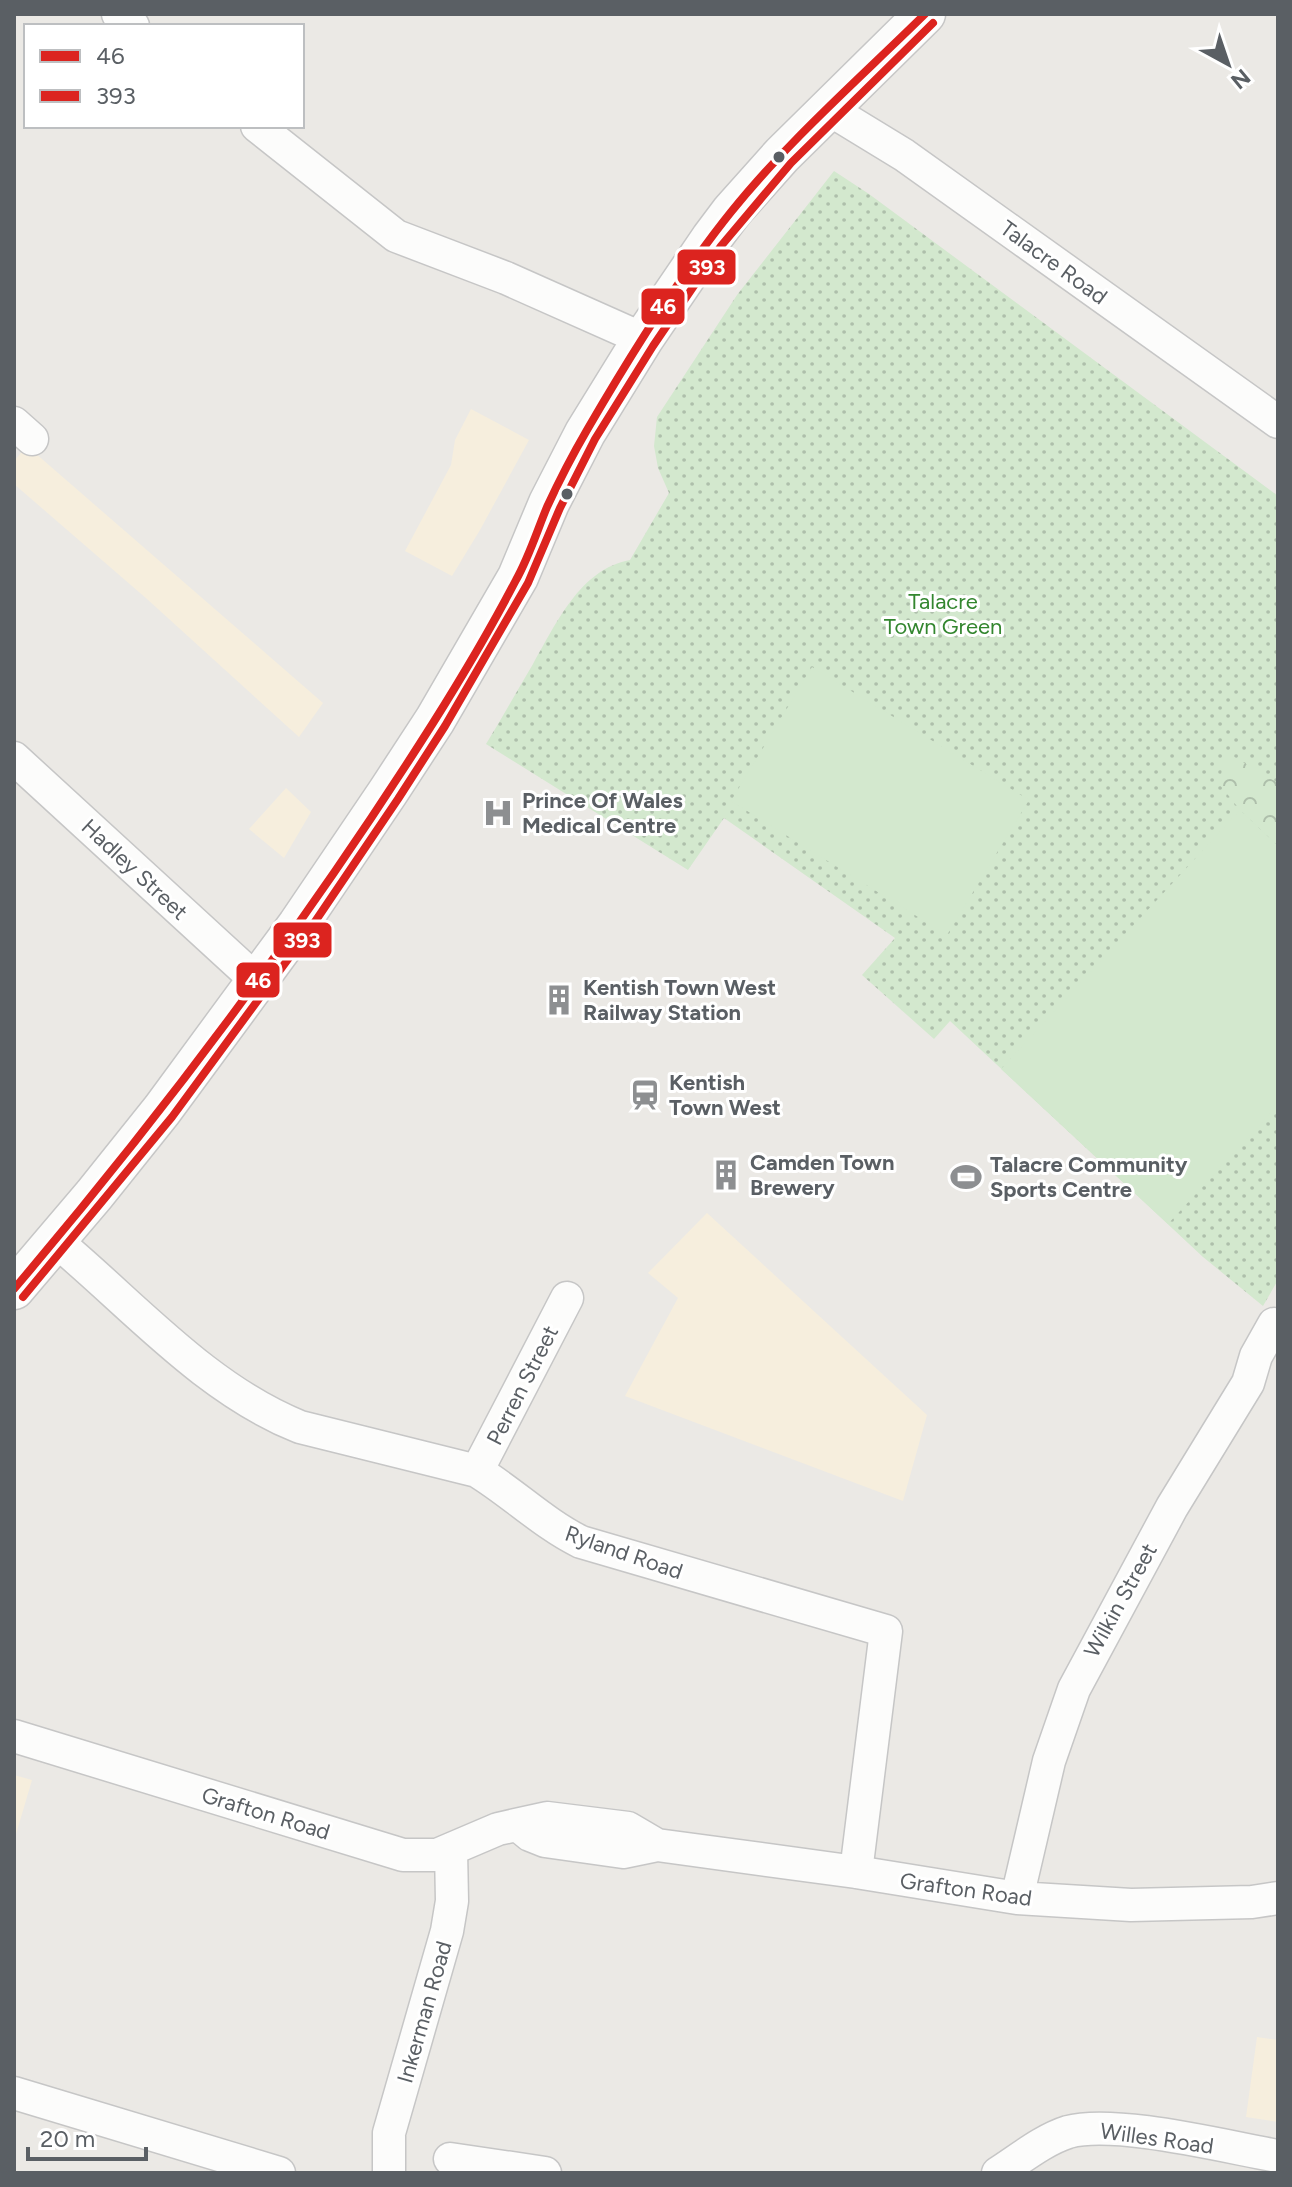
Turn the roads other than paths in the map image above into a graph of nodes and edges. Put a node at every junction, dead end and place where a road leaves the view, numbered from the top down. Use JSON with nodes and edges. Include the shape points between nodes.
{"nodes":[{"id":1,"x":925,"y":14,"type":"edge"},
{"id":2,"x":827,"y":108,"type":"junction"},
{"id":3,"x":260,"y":128,"type":"edge"},
{"id":4,"x":643,"y":339,"type":"junction"},
{"id":5,"x":1278,"y":422,"type":"edge"},
{"id":6,"x":14,"y":758,"type":"edge"},
{"id":7,"x":256,"y":980,"type":"junction"},
{"id":8,"x":56,"y":1241,"type":"junction"},
{"id":9,"x":14,"y":1289,"type":"edge"},
{"id":10,"x":567,"y":1298,"type":"dead end"},
{"id":11,"x":1274,"y":1324,"type":"dead end"},
{"id":12,"x":477,"y":1471,"type":"junction"},
{"id":13,"x":14,"y":1736,"type":"edge"},
{"id":14,"x":451,"y":1850,"type":"junction"},
{"id":15,"x":856,"y":1872,"type":"junction"},
{"id":16,"x":1017,"y":1898,"type":"junction"},
{"id":17,"x":1278,"y":1898,"type":"edge"},
{"id":18,"x":14,"y":2093,"type":"edge"},
{"id":19,"x":1278,"y":2156,"type":"edge"},
{"id":20,"x":450,"y":2159,"type":"dead end"},
{"id":21,"x":389,"y":2161,"type":"edge"},
{"id":22,"x":1240,"y":2161,"type":"edge"},
{"id":23,"x":279,"y":2173,"type":"edge"},
{"id":24,"x":545,"y":2173,"type":"edge"},
{"id":25,"x":998,"y":2173,"type":"edge"}],
"edges":[{"from":1,"to":2,"type":"street"},
{"from":2,"to":4,"type":"street","via":[[732,211]]},
{"from":2,"to":5,"type":"street","name":"Talacre Road","via":[[904,155]]},
{"from":3,"to":4,"type":"street","via":[[396,236]]},
{"from":4,"to":7,"type":"street","via":[[585,433],[518,577],[435,720]]},
{"from":6,"to":7,"type":"street","name":"Hadley Street"},
{"from":7,"to":8,"type":"street","via":[[162,1110]]},
{"from":8,"to":9,"type":"street"},
{"from":8,"to":12,"type":"street","name":"Ryland Road","via":[[254,1405],[300,1427]]},
{"from":10,"to":12,"type":"street","name":"Perren Street"},
{"from":11,"to":16,"type":"street","name":"Wilkin Street","via":[[1248,1383],[1085,1665],[1056,1735]]},
{"from":12,"to":15,"type":"street","name":"Ryland Road","via":[[581,1542],[886,1631]]},
{"from":13,"to":14,"type":"street","name":"Grafton Road","via":[[403,1855]]},
{"from":14,"to":15,"type":"street","name":"Grafton Road","via":[[498,1829],[547,1818],[628,1828],[657,1845]]},
{"from":14,"to":21,"type":"street","name":"Inkerman Road","via":[[447,1931],[389,2133]]},
{"from":15,"to":16,"type":"street","name":"Grafton Road"},
{"from":16,"to":17,"type":"street","name":"Grafton Road","via":[[1131,1905]]},
{"from":18,"to":23,"type":"street"},
{"from":19,"to":22,"type":"street","name":"Willes Road"},
{"from":20,"to":24,"type":"street"},
{"from":22,"to":25,"type":"street","name":"Willes Road","via":[[1145,2133],[1103,2128],[1065,2133]]}]}
